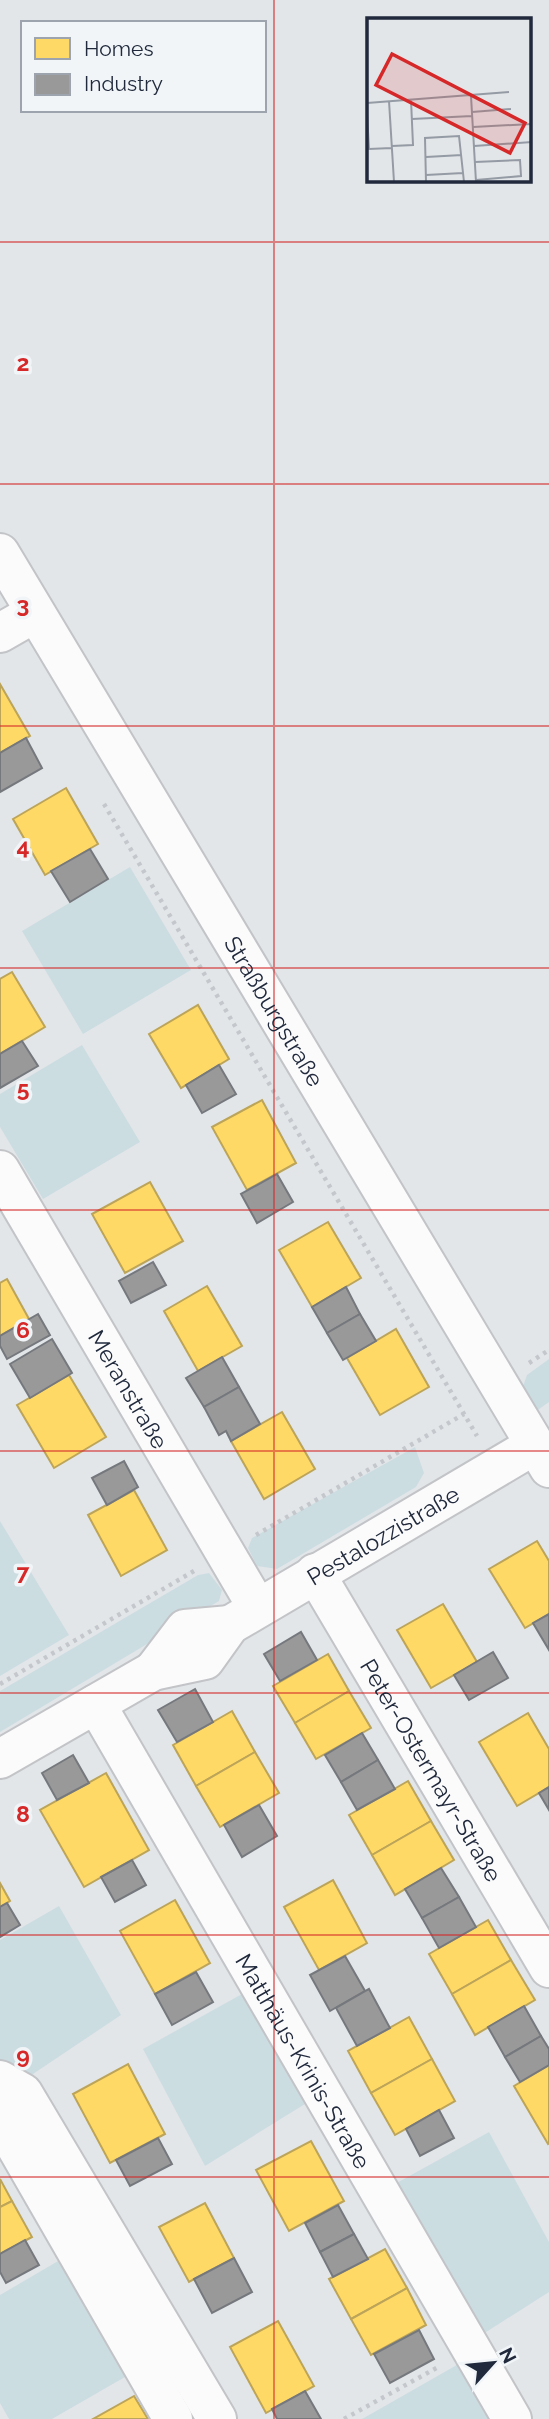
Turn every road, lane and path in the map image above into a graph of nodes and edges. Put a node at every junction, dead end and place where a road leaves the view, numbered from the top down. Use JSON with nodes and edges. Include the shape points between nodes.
{"nodes":[{"id":1,"x":0,"y":553,"type":"edge"},
{"id":2,"x":35,"y":613,"type":"junction"},
{"id":3,"x":0,"y":633,"type":"edge"},
{"id":4,"x":101,"y":800,"type":"dead end"},
{"id":5,"x":0,"y":1170,"type":"edge"},
{"id":6,"x":542,"y":1456,"type":"edge"},
{"id":7,"x":496,"y":1468,"type":"junction"},
{"id":8,"x":315,"y":1573,"type":"junction"},
{"id":9,"x":243,"y":1616,"type":"junction"},
{"id":10,"x":96,"y":1704,"type":"junction"},
{"id":11,"x":0,"y":1759,"type":"edge"},
{"id":12,"x":549,"y":1968,"type":"edge"},
{"id":13,"x":0,"y":2080,"type":"edge"},
{"id":14,"x":0,"y":2119,"type":"edge"},
{"id":15,"x":471,"y":2348,"type":"junction"},
{"id":16,"x":173,"y":2419,"type":"edge"},
{"id":17,"x":216,"y":2419,"type":"edge"},
{"id":18,"x":344,"y":2419,"type":"edge"},
{"id":19,"x":512,"y":2419,"type":"edge"}],
"edges":[{"from":1,"to":2,"type":"street","name":"Straßburgstraße"},
{"from":2,"to":3,"type":"street"},
{"from":2,"to":6,"type":"street","name":"Straßburgstraße"},
{"from":4,"to":7,"type":"path"},
{"from":5,"to":9,"type":"street","name":"Meranstraße"},
{"from":6,"to":7,"type":"street","name":"Pestalozzistraße"},
{"from":7,"to":8,"type":"street","name":"Pestalozzistraße"},
{"from":8,"to":9,"type":"street","name":"Pestalozzistraße"},
{"from":8,"to":12,"type":"street","name":"Peter-Ostermayr-Straße"},
{"from":9,"to":10,"type":"street","name":"Pestalozzistraße","via":[[185,1629],[153,1671]]},
{"from":10,"to":11,"type":"street","name":"Pestalozzistraße"},
{"from":10,"to":15,"type":"street","name":"Matthäus-Krinis-Straße"},
{"from":13,"to":17,"type":"street","via":[[23,2093]]},
{"from":14,"to":16,"type":"street"},
{"from":15,"to":18,"type":"path"},
{"from":15,"to":19,"type":"street","name":"Matthäus-Krinis-Straße"}]}
